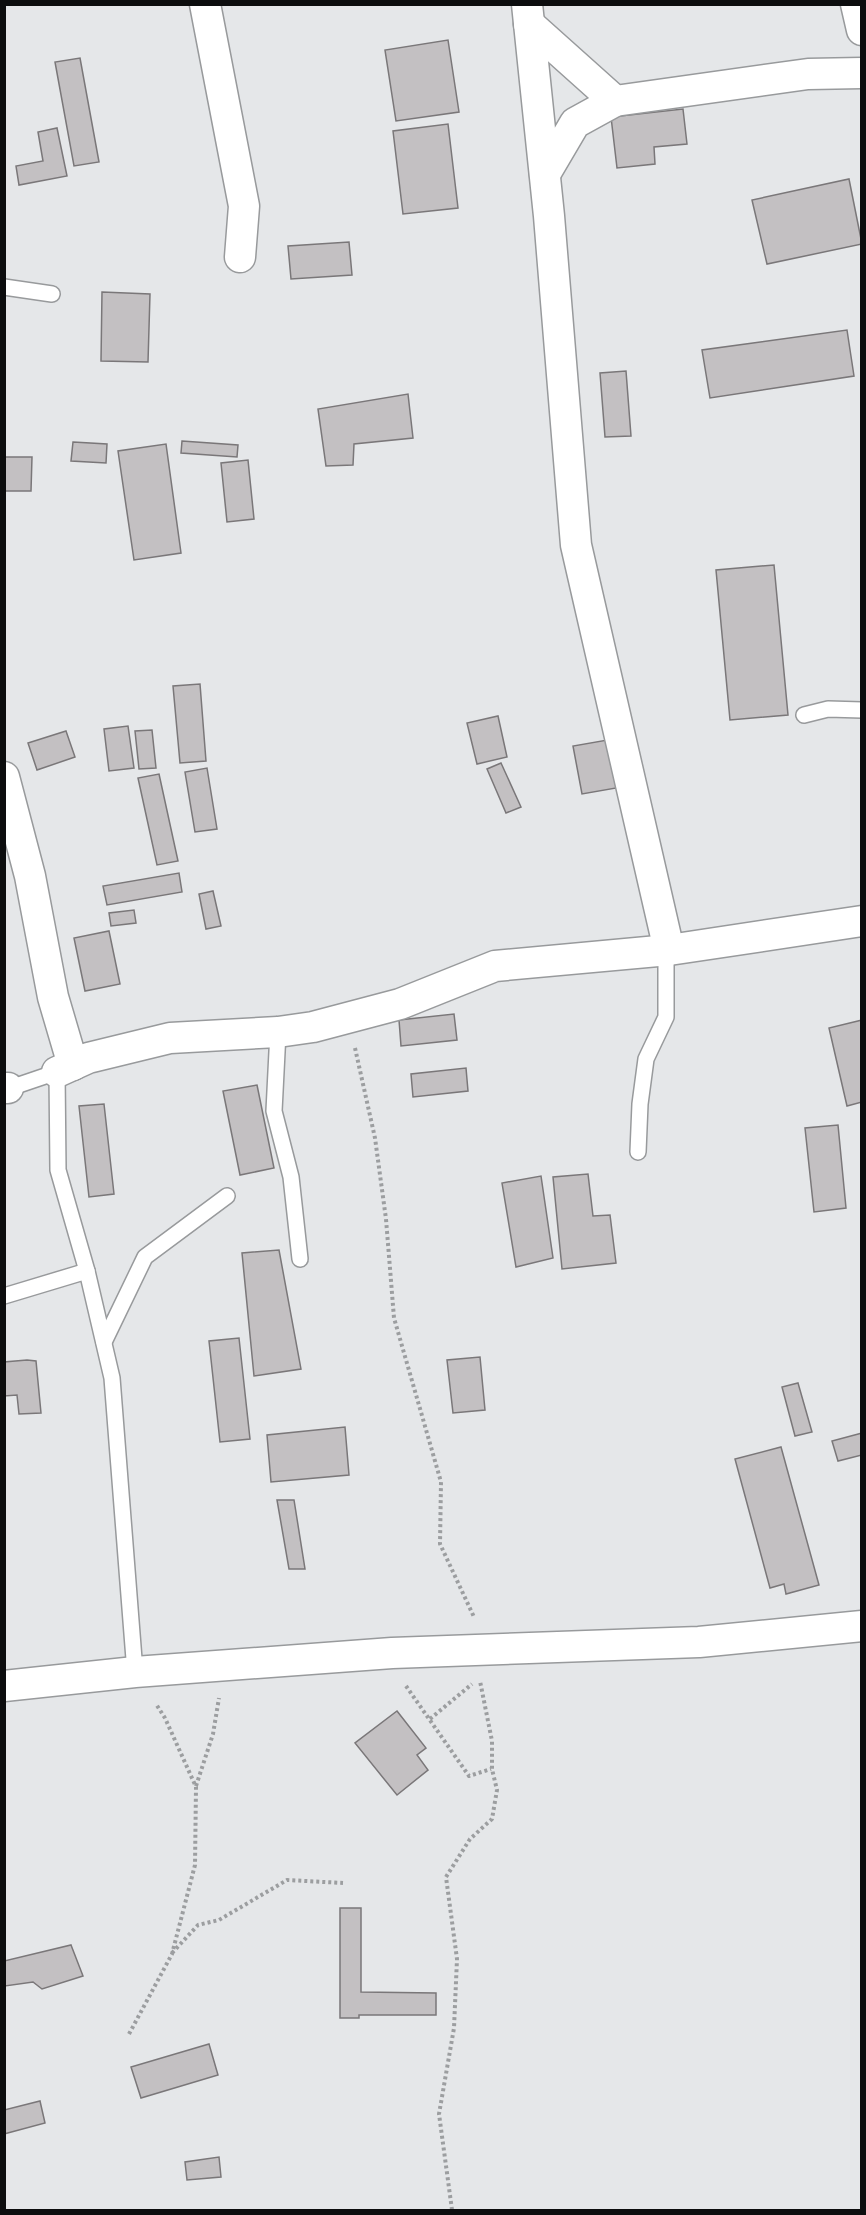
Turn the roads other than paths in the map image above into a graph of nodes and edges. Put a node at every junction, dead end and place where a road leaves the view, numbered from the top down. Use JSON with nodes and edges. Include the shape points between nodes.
{"nodes":[{"id":1,"x":205,"y":4,"type":"edge"},
{"id":2,"x":856,"y":4,"type":"edge"},
{"id":3,"x":528,"y":14,"type":"edge"},
{"id":4,"x":861,"y":30,"type":"edge"},
{"id":5,"x":861,"y":73,"type":"edge"},
{"id":6,"x":615,"y":101,"type":"junction"},
{"id":7,"x":545,"y":174,"type":"junction"},
{"id":8,"x":240,"y":257,"type":"dead end"},
{"id":9,"x":4,"y":287,"type":"edge"},
{"id":10,"x":52,"y":294,"type":"dead end"},
{"id":11,"x":861,"y":710,"type":"edge"},
{"id":12,"x":804,"y":715,"type":"dead end"},
{"id":13,"x":4,"y":777,"type":"edge"},
{"id":14,"x":861,"y":921,"type":"edge"},
{"id":15,"x":669,"y":950,"type":"junction"},
{"id":16,"x":278,"y":1032,"type":"junction"},
{"id":17,"x":65,"y":1068,"type":"junction"},
{"id":18,"x":6,"y":1088,"type":"edge"},
{"id":19,"x":638,"y":1152,"type":"dead end"},
{"id":20,"x":227,"y":1196,"type":"dead end"},
{"id":21,"x":300,"y":1259,"type":"dead end"},
{"id":22,"x":87,"y":1271,"type":"junction"},
{"id":23,"x":4,"y":1296,"type":"edge"},
{"id":24,"x":104,"y":1342,"type":"junction"},
{"id":25,"x":861,"y":1626,"type":"edge"},
{"id":26,"x":135,"y":1672,"type":"junction"},
{"id":27,"x":4,"y":1686,"type":"edge"}],
"edges":[{"from":1,"to":8,"type":"street","via":[[244,206]]},
{"from":2,"to":4,"type":"street"},
{"from":3,"to":6,"type":"street"},
{"from":3,"to":7,"type":"street"},
{"from":5,"to":6,"type":"street","via":[[808,74]]},
{"from":6,"to":7,"type":"street","via":[[575,123]]},
{"from":7,"to":15,"type":"street","via":[[576,544]]},
{"from":9,"to":10,"type":"lane"},
{"from":11,"to":12,"type":"lane","via":[[828,709]]},
{"from":13,"to":17,"type":"street","via":[[30,876]]},
{"from":14,"to":15,"type":"street"},
{"from":15,"to":16,"type":"street","via":[[495,966],[400,1004]]},
{"from":15,"to":19,"type":"lane","via":[[666,1017],[646,1059]]},
{"from":16,"to":17,"type":"street","via":[[170,1038],[88,1058]]},
{"from":16,"to":21,"type":"lane","via":[[274,1112],[291,1177]]},
{"from":17,"to":18,"type":"lane"},
{"from":17,"to":22,"type":"lane","via":[[58,1170]]},
{"from":20,"to":24,"type":"lane","via":[[145,1257]]},
{"from":22,"to":23,"type":"lane"},
{"from":22,"to":24,"type":"lane"},
{"from":24,"to":26,"type":"lane","via":[[112,1378]]},
{"from":25,"to":26,"type":"street","via":[[699,1642],[392,1653]]},
{"from":26,"to":27,"type":"street"}]}
